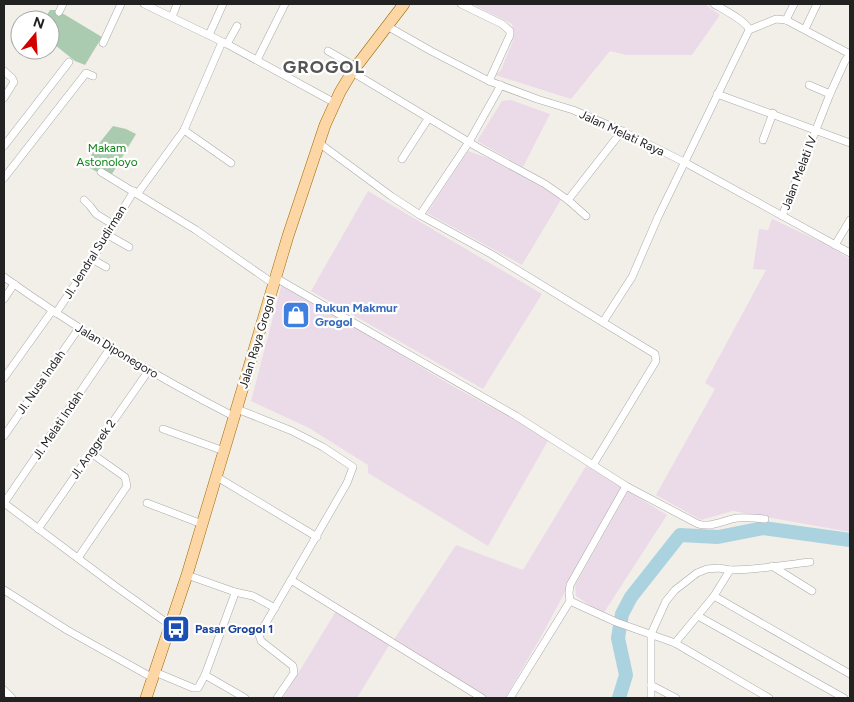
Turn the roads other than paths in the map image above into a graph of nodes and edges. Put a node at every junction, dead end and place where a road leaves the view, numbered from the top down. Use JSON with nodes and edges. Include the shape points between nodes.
{"nodes":[{"id":1,"x":121,"y":4,"type":"edge"},
{"id":2,"x":144,"y":4,"type":"edge"},
{"id":3,"x":177,"y":4,"type":"edge"},
{"id":4,"x":223,"y":4,"type":"edge"},
{"id":5,"x":285,"y":4,"type":"edge"},
{"id":6,"x":404,"y":4,"type":"edge"},
{"id":7,"x":461,"y":4,"type":"edge"},
{"id":8,"x":714,"y":4,"type":"edge"},
{"id":9,"x":817,"y":4,"type":"edge"},
{"id":10,"x":791,"y":6,"type":"edge"},
{"id":11,"x":172,"y":17,"type":"junction"},
{"id":12,"x":786,"y":20,"type":"junction"},
{"id":13,"x":237,"y":26,"type":"dead end"},
{"id":14,"x":387,"y":26,"type":"junction"},
{"id":15,"x":805,"y":29,"type":"junction"},
{"id":16,"x":748,"y":30,"type":"junction"},
{"id":17,"x":209,"y":36,"type":"junction"},
{"id":18,"x":103,"y":43,"type":"dead end"},
{"id":19,"x":224,"y":43,"type":"junction"},
{"id":20,"x":328,"y":51,"type":"dead end"},
{"id":21,"x":257,"y":60,"type":"junction"},
{"id":22,"x":69,"y":62,"type":"dead end"},
{"id":23,"x":354,"y":69,"type":"junction"},
{"id":24,"x":4,"y":71,"type":"edge"},
{"id":25,"x":93,"y":76,"type":"dead end"},
{"id":26,"x":489,"y":81,"type":"junction"},
{"id":27,"x":501,"y":85,"type":"junction"},
{"id":28,"x":809,"y":85,"type":"dead end"},
{"id":29,"x":717,"y":94,"type":"junction"},
{"id":30,"x":830,"y":94,"type":"junction"},
{"id":31,"x":4,"y":98,"type":"edge"},
{"id":32,"x":335,"y":103,"type":"junction"},
{"id":33,"x":773,"y":114,"type":"junction"},
{"id":34,"x":428,"y":118,"type":"junction"},
{"id":35,"x":184,"y":130,"type":"junction"},
{"id":36,"x":816,"y":130,"type":"junction"},
{"id":37,"x":622,"y":131,"type":"junction"},
{"id":38,"x":763,"y":140,"type":"dead end"},
{"id":39,"x":469,"y":142,"type":"junction"},
{"id":40,"x":319,"y":143,"type":"junction"},
{"id":41,"x":850,"y":143,"type":"edge"},
{"id":42,"x":4,"y":146,"type":"edge"},
{"id":43,"x":402,"y":159,"type":"dead end"},
{"id":44,"x":231,"y":163,"type":"dead end"},
{"id":45,"x":686,"y":163,"type":"junction"},
{"id":46,"x":102,"y":172,"type":"dead end"},
{"id":47,"x":4,"y":178,"type":"edge"},
{"id":48,"x":136,"y":192,"type":"junction"},
{"id":49,"x":84,"y":200,"type":"dead end"},
{"id":50,"x":568,"y":200,"type":"junction"},
{"id":51,"x":420,"y":215,"type":"junction"},
{"id":52,"x":586,"y":216,"type":"dead end"},
{"id":53,"x":782,"y":216,"type":"junction"},
{"id":54,"x":850,"y":220,"type":"edge"},
{"id":55,"x":114,"y":225,"type":"junction"},
{"id":56,"x":108,"y":235,"type":"junction"},
{"id":57,"x":835,"y":245,"type":"junction"},
{"id":58,"x":129,"y":247,"type":"dead end"},
{"id":59,"x":850,"y":253,"type":"edge"},
{"id":60,"x":92,"y":259,"type":"junction"},
{"id":61,"x":106,"y":267,"type":"dead end"},
{"id":62,"x":4,"y":277,"type":"edge"},
{"id":63,"x":275,"y":281,"type":"junction"},
{"id":64,"x":14,"y":284,"type":"junction"},
{"id":65,"x":4,"y":299,"type":"edge"},
{"id":66,"x":54,"y":312,"type":"junction"},
{"id":67,"x":603,"y":322,"type":"junction"},
{"id":68,"x":79,"y":328,"type":"junction"},
{"id":69,"x":111,"y":347,"type":"junction"},
{"id":70,"x":149,"y":370,"type":"junction"},
{"id":71,"x":4,"y":378,"type":"edge"},
{"id":72,"x":236,"y":413,"type":"junction"},
{"id":73,"x":163,"y":429,"type":"dead end"},
{"id":74,"x":4,"y":436,"type":"edge"},
{"id":75,"x":224,"y":451,"type":"junction"},
{"id":76,"x":91,"y":453,"type":"junction"},
{"id":77,"x":593,"y":465,"type":"junction"},
{"id":78,"x":217,"y":477,"type":"junction"},
{"id":79,"x":626,"y":486,"type":"junction"},
{"id":80,"x":4,"y":503,"type":"edge"},
{"id":81,"x":146,"y":503,"type":"dead end"},
{"id":82,"x":765,"y":519,"type":"dead end"},
{"id":83,"x":202,"y":524,"type":"junction"},
{"id":84,"x":38,"y":529,"type":"junction"},
{"id":85,"x":316,"y":537,"type":"junction"},
{"id":86,"x":78,"y":558,"type":"junction"},
{"id":87,"x":810,"y":562,"type":"dead end"},
{"id":88,"x":772,"y":566,"type":"junction"},
{"id":89,"x":730,"y":570,"type":"junction"},
{"id":90,"x":187,"y":575,"type":"junction"},
{"id":91,"x":291,"y":580,"type":"junction"},
{"id":92,"x":4,"y":590,"type":"edge"},
{"id":93,"x":812,"y":591,"type":"dead end"},
{"id":94,"x":235,"y":592,"type":"junction"},
{"id":95,"x":714,"y":596,"type":"junction"},
{"id":96,"x":570,"y":601,"type":"junction"},
{"id":97,"x":275,"y":608,"type":"junction"},
{"id":98,"x":698,"y":616,"type":"junction"},
{"id":99,"x":170,"y":625,"type":"junction"},
{"id":100,"x":651,"y":634,"type":"junction"},
{"id":101,"x":675,"y":643,"type":"junction"},
{"id":102,"x":205,"y":674,"type":"junction"},
{"id":103,"x":850,"y":674,"type":"edge"},
{"id":104,"x":154,"y":675,"type":"junction"},
{"id":105,"x":651,"y":685,"type":"junction"},
{"id":106,"x":4,"y":690,"type":"edge"},
{"id":107,"x":12,"y":698,"type":"edge"},
{"id":108,"x":146,"y":698,"type":"edge"},
{"id":109,"x":245,"y":698,"type":"edge"},
{"id":110,"x":276,"y":698,"type":"edge"},
{"id":111,"x":482,"y":698,"type":"edge"},
{"id":112,"x":510,"y":698,"type":"edge"},
{"id":113,"x":650,"y":698,"type":"edge"},
{"id":114,"x":676,"y":698,"type":"edge"},
{"id":115,"x":769,"y":698,"type":"edge"},
{"id":116,"x":844,"y":698,"type":"edge"}],
"edges":[{"from":1,"to":18,"type":"street"},
{"from":2,"to":11,"type":"street"},
{"from":3,"to":11,"type":"street"},
{"from":4,"to":17,"type":"street"},
{"from":5,"to":21,"type":"street"},
{"from":6,"to":14,"type":"main road","name":"Jalan Raya Grogol"},
{"from":7,"to":26,"type":"street","via":[[510,31]]},
{"from":8,"to":16,"type":"street","via":[[748,26]]},
{"from":9,"to":15,"type":"street"},
{"from":10,"to":12,"type":"street"},
{"from":11,"to":17,"type":"street"},
{"from":12,"to":15,"type":"street"},
{"from":12,"to":16,"type":"street","via":[[776,19]]},
{"from":13,"to":19,"type":"street","name":"Jl. Jendral Sudirman"},
{"from":14,"to":23,"type":"main road","name":"Jalan Raya Grogol"},
{"from":14,"to":26,"type":"street","name":"Jalan Melati Raya"},
{"from":15,"to":30,"type":"street","name":"Jalan Melati IV","via":[[850,54]]},
{"from":16,"to":29,"type":"street"},
{"from":17,"to":19,"type":"street"},
{"from":19,"to":21,"type":"street"},
{"from":19,"to":35,"type":"street","name":"Jl. Jendral Sudirman"},
{"from":20,"to":23,"type":"street"},
{"from":21,"to":32,"type":"street"},
{"from":22,"to":42,"type":"street"},
{"from":23,"to":32,"type":"main road","name":"Jalan Raya Grogol"},
{"from":23,"to":34,"type":"street"},
{"from":24,"to":31,"type":"street","via":[[14,82]]},
{"from":25,"to":47,"type":"street","via":[[86,73]]},
{"from":26,"to":27,"type":"street","name":"Jalan Melati Raya"},
{"from":27,"to":37,"type":"street","name":"Jalan Melati Raya","via":[[582,113]]},
{"from":27,"to":39,"type":"street"},
{"from":28,"to":30,"type":"street"},
{"from":29,"to":33,"type":"street"},
{"from":29,"to":45,"type":"street"},
{"from":30,"to":36,"type":"street","name":"Jalan Melati IV"},
{"from":32,"to":40,"type":"main road","name":"Jalan Raya Grogol"},
{"from":33,"to":36,"type":"street"},
{"from":33,"to":38,"type":"street"},
{"from":34,"to":39,"type":"street"},
{"from":34,"to":43,"type":"street"},
{"from":35,"to":44,"type":"street"},
{"from":35,"to":48,"type":"street","name":"Jl. Jendral Sudirman"},
{"from":36,"to":41,"type":"street"},
{"from":36,"to":53,"type":"street","name":"Jalan Melati IV"},
{"from":37,"to":45,"type":"street","name":"Jalan Melati Raya"},
{"from":37,"to":50,"type":"street"},
{"from":39,"to":50,"type":"street"},
{"from":39,"to":51,"type":"street"},
{"from":40,"to":51,"type":"street"},
{"from":40,"to":63,"type":"main road","name":"Jalan Raya Grogol"},
{"from":45,"to":53,"type":"street","name":"Jalan Melati Raya"},
{"from":45,"to":67,"type":"street","via":[[632,277]]},
{"from":46,"to":48,"type":"street"},
{"from":48,"to":55,"type":"street","name":"Jl. Jendral Sudirman"},
{"from":48,"to":63,"type":"street"},
{"from":49,"to":55,"type":"street","via":[[96,214]]},
{"from":50,"to":52,"type":"street"},
{"from":51,"to":67,"type":"street"},
{"from":53,"to":57,"type":"street","name":"Jalan Melati Raya"},
{"from":54,"to":57,"type":"street"},
{"from":55,"to":56,"type":"street","name":"Jl. Jendral Sudirman"},
{"from":56,"to":58,"type":"street"},
{"from":56,"to":60,"type":"street","name":"Jl. Jendral Sudirman"},
{"from":57,"to":59,"type":"street","name":"Jalan Melati Raya"},
{"from":60,"to":61,"type":"street"},
{"from":60,"to":66,"type":"street","name":"Jl. Jendral Sudirman"},
{"from":62,"to":64,"type":"street","name":"Jalan Diponegoro"},
{"from":63,"to":72,"type":"main road","name":"Jalan Raya Grogol"},
{"from":63,"to":77,"type":"street","via":[[516,416]]},
{"from":64,"to":65,"type":"street"},
{"from":64,"to":66,"type":"street","name":"Jalan Diponegoro"},
{"from":66,"to":68,"type":"street","name":"Jalan Diponegoro"},
{"from":66,"to":71,"type":"street","name":"Jl. Jendral Sudirman"},
{"from":67,"to":77,"type":"street","via":[[653,352],[657,358]]},
{"from":68,"to":69,"type":"street","name":"Jalan Diponegoro"},
{"from":68,"to":74,"type":"street","name":"Jl. Nusa Indah"},
{"from":69,"to":70,"type":"street","name":"Jalan Diponegoro"},
{"from":69,"to":80,"type":"street","name":"Jl. Melati Indah"},
{"from":70,"to":72,"type":"street","name":"Jalan Diponegoro","via":[[186,392]]},
{"from":70,"to":76,"type":"street","name":"Jl. Anggrek 2"},
{"from":72,"to":75,"type":"main road","name":"Jalan Raya Grogol"},
{"from":72,"to":85,"type":"street","name":"Jalan Diponegoro","via":[[292,431],[352,465],[353,470]]},
{"from":73,"to":75,"type":"street"},
{"from":75,"to":78,"type":"main road","name":"Jalan Raya Grogol"},
{"from":76,"to":84,"type":"street","name":"Jl. Anggrek 2"},
{"from":76,"to":86,"type":"street","via":[[125,477],[127,486]]},
{"from":77,"to":79,"type":"street"},
{"from":78,"to":83,"type":"main road","name":"Jalan Raya Grogol"},
{"from":78,"to":85,"type":"street"},
{"from":79,"to":82,"type":"street","via":[[704,526],[738,518]]},
{"from":79,"to":96,"type":"street","via":[[570,585]]},
{"from":80,"to":84,"type":"street"},
{"from":81,"to":83,"type":"street"},
{"from":83,"to":90,"type":"main road","name":"Jalan Raya Grogol"},
{"from":84,"to":86,"type":"street"},
{"from":85,"to":91,"type":"street"},
{"from":86,"to":99,"type":"street"},
{"from":87,"to":88,"type":"street"},
{"from":88,"to":89,"type":"street","via":[[757,570]]},
{"from":88,"to":93,"type":"street"},
{"from":89,"to":95,"type":"street"},
{"from":89,"to":100,"type":"street","via":[[707,569],[675,590],[666,601]]},
{"from":90,"to":94,"type":"street"},
{"from":90,"to":99,"type":"main road","name":"Jalan Raya Grogol"},
{"from":91,"to":97,"type":"street"},
{"from":91,"to":111,"type":"street"},
{"from":92,"to":104,"type":"street","via":[[67,630]]},
{"from":94,"to":97,"type":"street","via":[[253,596]]},
{"from":94,"to":102,"type":"street"},
{"from":95,"to":98,"type":"street"},
{"from":95,"to":103,"type":"street"},
{"from":96,"to":100,"type":"street"},
{"from":96,"to":112,"type":"street"},
{"from":97,"to":110,"type":"street","via":[[259,637],[295,669]]},
{"from":98,"to":101,"type":"street"},
{"from":98,"to":116,"type":"street"},
{"from":99,"to":104,"type":"main road","name":"Jalan Raya Grogol"},
{"from":100,"to":101,"type":"street"},
{"from":100,"to":105,"type":"street"},
{"from":101,"to":115,"type":"street"},
{"from":102,"to":104,"type":"street","via":[[196,689]]},
{"from":102,"to":109,"type":"street"},
{"from":104,"to":108,"type":"main road","name":"Jalan Raya Grogol"},
{"from":105,"to":113,"type":"street"},
{"from":105,"to":114,"type":"street"},
{"from":106,"to":107,"type":"street"}]}
